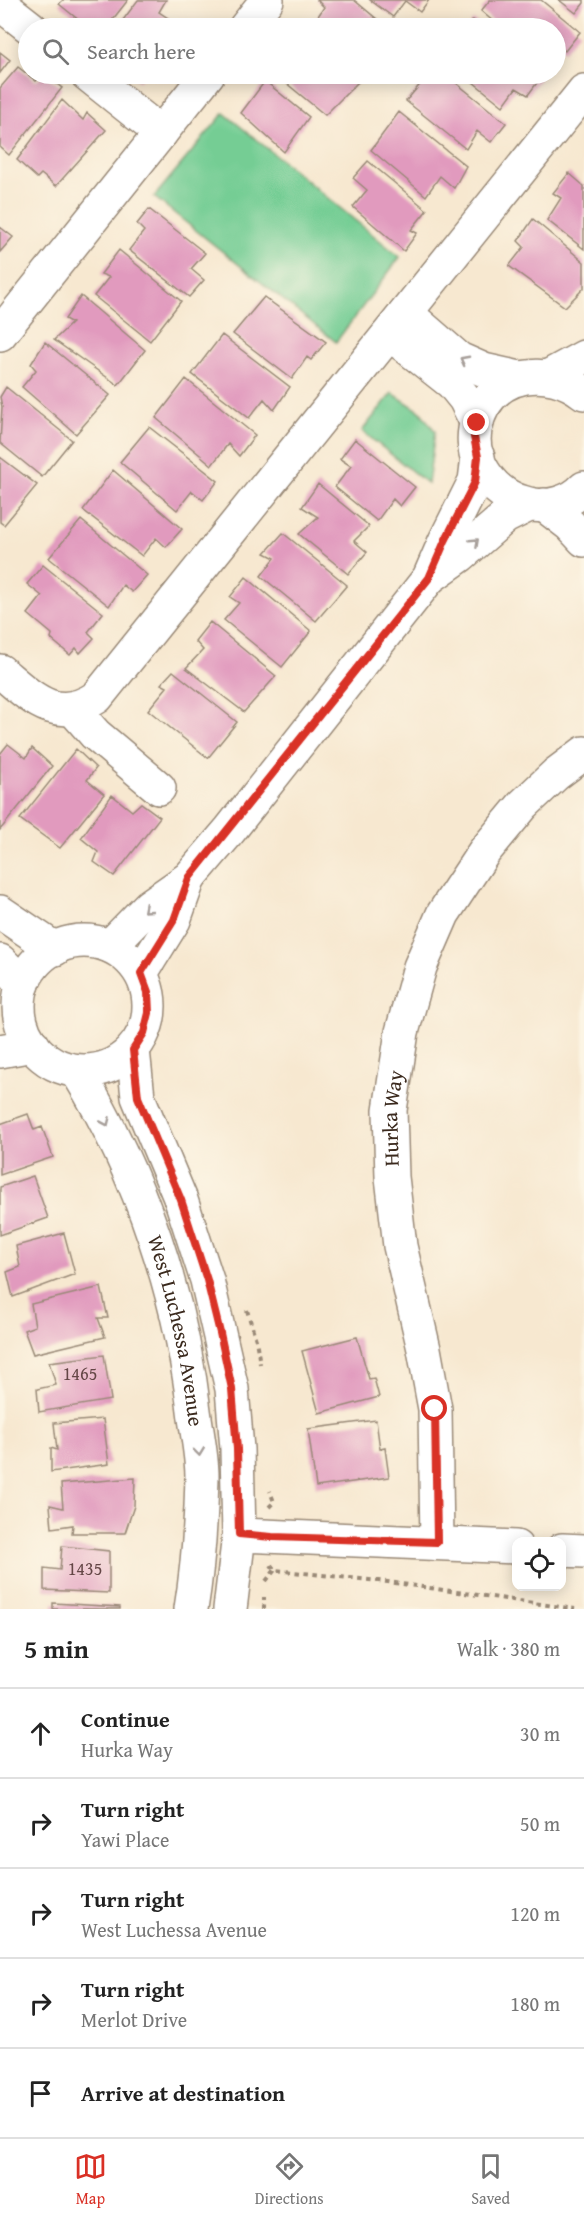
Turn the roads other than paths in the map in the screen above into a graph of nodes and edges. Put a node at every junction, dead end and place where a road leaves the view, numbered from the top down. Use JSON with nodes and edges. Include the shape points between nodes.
{"nodes":[{"id":1,"x":267,"y":0,"type":"edge"},
{"id":2,"x":3,"y":6,"type":"dead end"},
{"id":3,"x":18,"y":18,"type":"edge"},
{"id":4,"x":253,"y":18,"type":"edge"},
{"id":5,"x":100,"y":84,"type":"edge"},
{"id":6,"x":200,"y":84,"type":"edge"},
{"id":7,"x":584,"y":91,"type":"edge"},
{"id":8,"x":161,"y":133,"type":"junction"},
{"id":9,"x":398,"y":323,"type":"junction"},
{"id":10,"x":0,"y":334,"type":"edge"},
{"id":11,"x":584,"y":357,"type":"edge"},
{"id":12,"x":534,"y":377,"type":"junction"},
{"id":13,"x":584,"y":393,"type":"edge"},
{"id":14,"x":477,"y":423,"type":"junction"},
{"id":15,"x":478,"y":457,"type":"junction"},
{"id":16,"x":584,"y":488,"type":"edge"},
{"id":17,"x":537,"y":505,"type":"junction"},
{"id":18,"x":584,"y":540,"type":"edge"},
{"id":19,"x":429,"y":578,"type":"junction"},
{"id":20,"x":0,"y":671,"type":"edge"},
{"id":21,"x":73,"y":709,"type":"junction"},
{"id":22,"x":584,"y":753,"type":"edge"},
{"id":23,"x":159,"y":788,"type":"dead end"},
{"id":24,"x":189,"y":878,"type":"junction"},
{"id":25,"x":0,"y":912,"type":"edge"},
{"id":26,"x":110,"y":946,"type":"junction"},
{"id":27,"x":55,"y":949,"type":"junction"},
{"id":28,"x":0,"y":961,"type":"edge"},
{"id":29,"x":141,"y":973,"type":"junction"},
{"id":30,"x":14,"y":1007,"type":"edge"},
{"id":31,"x":33,"y":1045,"type":"junction"},
{"id":32,"x":133,"y":1050,"type":"junction"},
{"id":33,"x":0,"y":1051,"type":"edge"},
{"id":34,"x":77,"y":1071,"type":"junction"},
{"id":35,"x":239,"y":1534,"type":"junction"},
{"id":36,"x":437,"y":1542,"type":"junction"},
{"id":37,"x":512,"y":1547,"type":"edge"},
{"id":38,"x":566,"y":1550,"type":"edge"},
{"id":39,"x":584,"y":1551,"type":"edge"},
{"id":40,"x":191,"y":1609,"type":"edge"},
{"id":41,"x":230,"y":1609,"type":"edge"}],
"edges":[{"from":1,"to":4,"type":"street"},
{"from":2,"to":3,"type":"street"},
{"from":5,"to":8,"type":"street"},
{"from":6,"to":8,"type":"street"},
{"from":7,"to":9,"type":"street"},
{"from":8,"to":10,"type":"street"},
{"from":12,"to":9,"type":"street","one_way":true,"via":[[484,370]]},
{"from":9,"to":14,"type":"street","via":[[465,399]]},
{"from":9,"to":21,"type":"street","via":[[109,685],[97,698]]},
{"from":11,"to":12,"type":"street"},
{"from":12,"to":13,"type":"street","via":[[573,384]]},
{"from":12,"to":14,"type":"street","via":[[506,384],[490,398]]},
{"from":14,"to":15,"type":"street","via":[[474,437]]},
{"from":15,"to":17,"type":"street","via":[[485,475],[499,491],[518,502]]},
{"from":15,"to":19,"type":"street","via":[[475,482]]},
{"from":16,"to":17,"type":"street","via":[[566,500]]},
{"from":17,"to":18,"type":"street","via":[[570,525]]},
{"from":19,"to":17,"type":"street","one_way":true,"via":[[505,517]]},
{"from":19,"to":24,"type":"street"},
{"from":20,"to":21,"type":"street","via":[[45,704],[58,710]]},
{"from":21,"to":23,"type":"street","via":[[95,734]]},
{"from":22,"to":36,"type":"street","name":"Hurka Way","via":[[523,805],[483,852],[443,914],[420,967],[402,1032],[390,1110],[392,1177],[400,1246],[435,1409]]},
{"from":24,"to":26,"type":"street","one_way":true,"via":[[149,906]]},
{"from":24,"to":29,"type":"street","via":[[174,920]]},
{"from":25,"to":27,"type":"street"},
{"from":26,"to":27,"type":"street","via":[[88,941]]},
{"from":26,"to":29,"type":"street"},
{"from":27,"to":30,"type":"street","via":[[30,970]]},
{"from":28,"to":30,"type":"street"},
{"from":29,"to":32,"type":"street","via":[[148,992],[149,1013],[144,1033]]},
{"from":30,"to":31,"type":"street"},
{"from":31,"to":33,"type":"street"},
{"from":31,"to":34,"type":"street","via":[[57,1065]]},
{"from":32,"to":34,"type":"street","via":[[117,1063],[98,1070]]},
{"from":32,"to":35,"type":"street","name":"West Luchessa Avenue","via":[[138,1097],[181,1200],[220,1333],[232,1389]]},
{"from":34,"to":40,"type":"street","name":"West Luchessa Avenue","one_way":true,"via":[[102,1112],[162,1258],[191,1380],[202,1475]]},
{"from":35,"to":36,"type":"street"},
{"from":35,"to":41,"type":"street","name":"West Luchessa Avenue"},
{"from":36,"to":37,"type":"street"},
{"from":38,"to":39,"type":"street"}]}
